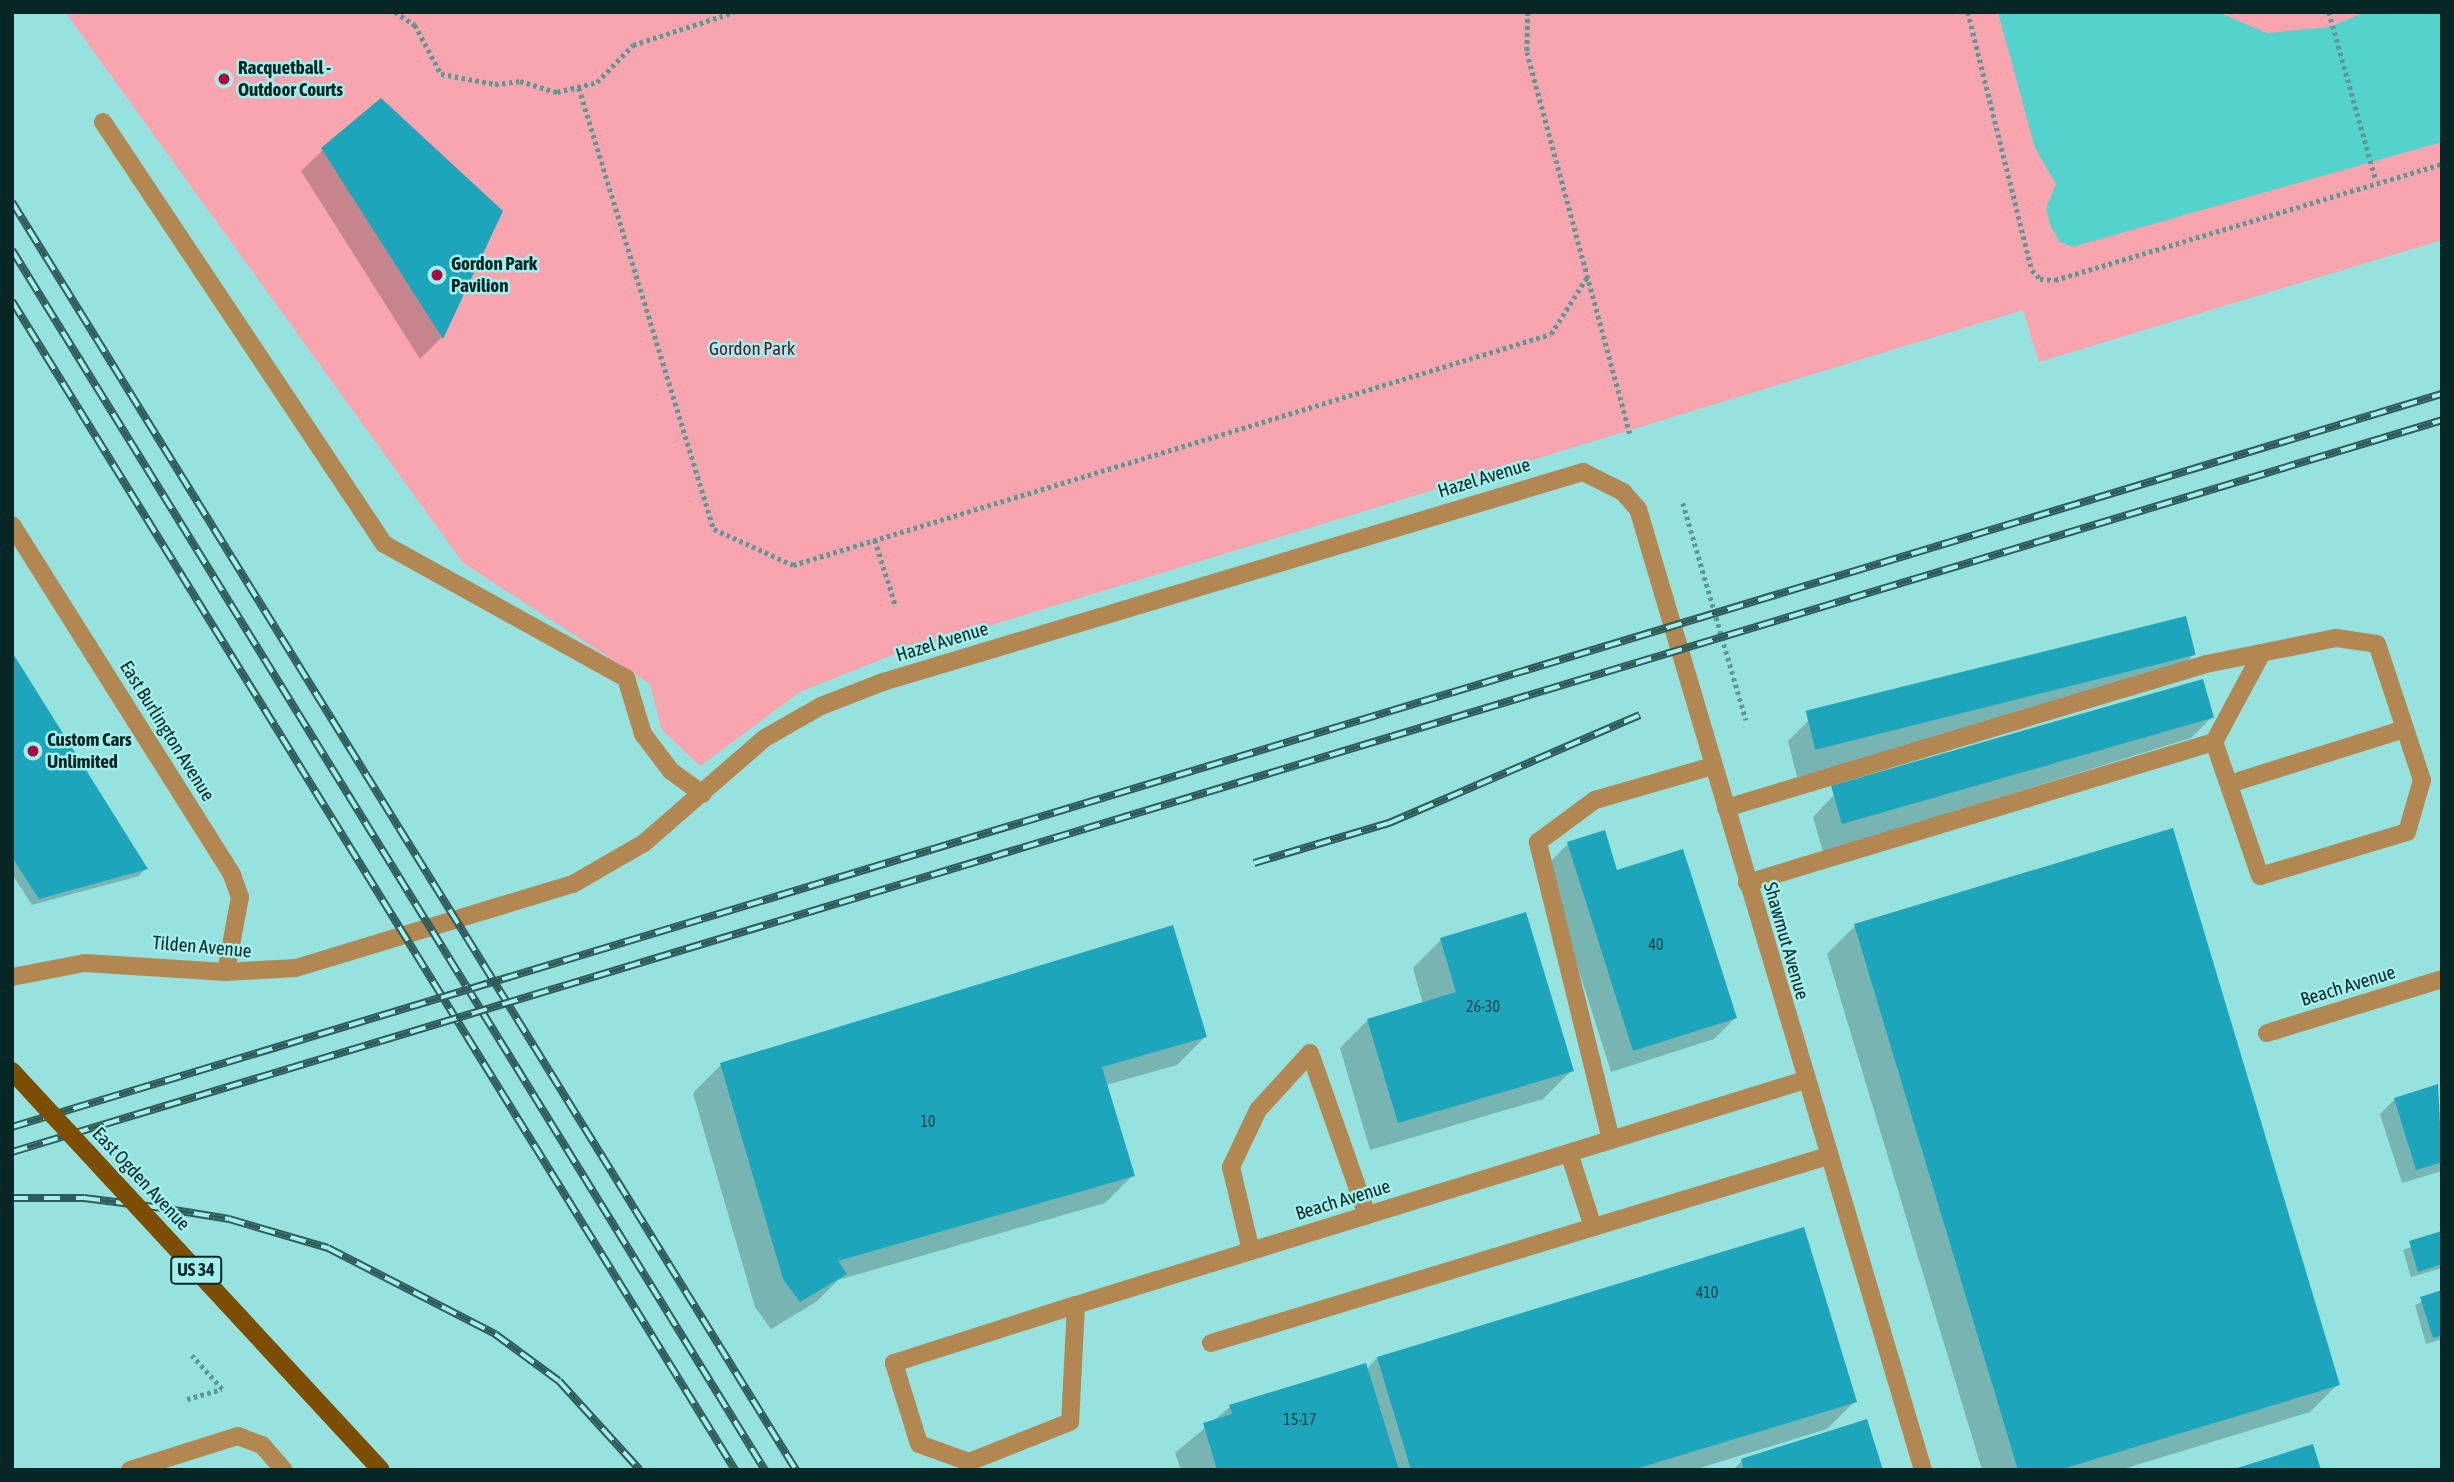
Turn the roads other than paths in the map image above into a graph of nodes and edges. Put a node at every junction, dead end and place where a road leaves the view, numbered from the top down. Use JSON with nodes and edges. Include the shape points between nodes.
{"nodes":[{"id":1,"x":103,"y":122,"type":"dead end"},
{"id":2,"x":1561,"y":476,"type":"joint"},
{"id":3,"x":12,"y":525,"type":"edge"},
{"id":4,"x":2262,"y":653,"type":"junction"},
{"id":5,"x":2405,"y":729,"type":"junction"},
{"id":6,"x":2214,"y":743,"type":"junction"},
{"id":7,"x":1713,"y":766,"type":"junction"},
{"id":8,"x":2229,"y":784,"type":"junction"},
{"id":9,"x":703,"y":794,"type":"junction"},
{"id":10,"x":1726,"y":807,"type":"junction"},
{"id":11,"x":1747,"y":883,"type":"junction"},
{"id":12,"x":383,"y":944,"type":"joint"},
{"id":13,"x":226,"y":972,"type":"junction"},
{"id":14,"x":13,"y":976,"type":"edge"},
{"id":15,"x":2442,"y":979,"type":"edge"},
{"id":16,"x":2267,"y":1033,"type":"dead end"},
{"id":17,"x":12,"y":1071,"type":"edge"},
{"id":18,"x":1805,"y":1080,"type":"junction"},
{"id":19,"x":1611,"y":1140,"type":"junction"},
{"id":20,"x":1569,"y":1153,"type":"junction"},
{"id":21,"x":1828,"y":1156,"type":"junction"},
{"id":22,"x":1367,"y":1215,"type":"junction"},
{"id":23,"x":1593,"y":1227,"type":"junction"},
{"id":24,"x":1251,"y":1251,"type":"junction"},
{"id":25,"x":1076,"y":1305,"type":"junction"},
{"id":26,"x":1211,"y":1343,"type":"dead end"},
{"id":27,"x":130,"y":1470,"type":"edge"},
{"id":28,"x":284,"y":1470,"type":"edge"},
{"id":29,"x":381,"y":1470,"type":"edge"},
{"id":30,"x":1923,"y":1470,"type":"edge"}],
"edges":[{"from":1,"to":9,"type":"street","via":[[384,544],[626,678],[643,734],[671,771]]},
{"from":2,"to":7,"type":"street","name":"Shawmut Avenue","via":[[1601,477],[1637,509]]},
{"from":2,"to":9,"type":"street","name":"Hazel Avenue","via":[[883,682],[765,738]]},
{"from":3,"to":13,"type":"street","name":"East Burlington Avenue","via":[[232,875],[240,897]]},
{"from":4,"to":5,"type":"street","via":[[2336,638],[2377,644]]},
{"from":4,"to":6,"type":"street"},
{"from":4,"to":10,"type":"street"},
{"from":5,"to":8,"type":"street"},
{"from":5,"to":8,"type":"street","via":[[2421,780],[2407,832],[2260,876]]},
{"from":6,"to":8,"type":"street"},
{"from":6,"to":11,"type":"street"},
{"from":7,"to":10,"type":"street","name":"Shawmut Avenue"},
{"from":7,"to":19,"type":"street","via":[[1595,800],[1538,842]]},
{"from":9,"to":12,"type":"street","name":"Hazel Avenue","via":[[595,875]]},
{"from":10,"to":11,"type":"street","name":"Shawmut Avenue"},
{"from":11,"to":18,"type":"street","name":"Shawmut Avenue"},
{"from":12,"to":13,"type":"street","name":"Tilden Avenue","via":[[296,968]]},
{"from":13,"to":14,"type":"street","name":"Tilden Avenue","via":[[85,963]]},
{"from":15,"to":16,"type":"street","name":"Beach Avenue"},
{"from":17,"to":29,"type":"main road","name":"East Ogden Avenue","number":"US 34","bridge":true},
{"from":18,"to":19,"type":"street","name":"Beach Avenue"},
{"from":18,"to":21,"type":"street","name":"Shawmut Avenue"},
{"from":19,"to":20,"type":"street","name":"Beach Avenue"},
{"from":20,"to":22,"type":"street","name":"Beach Avenue"},
{"from":20,"to":23,"type":"street"},
{"from":21,"to":23,"type":"street"},
{"from":21,"to":30,"type":"street","name":"Shawmut Avenue"},
{"from":22,"to":24,"type":"street","name":"Beach Avenue"},
{"from":22,"to":24,"type":"street","via":[[1310,1053],[1258,1110],[1231,1167]]},
{"from":23,"to":26,"type":"street"},
{"from":24,"to":25,"type":"street","name":"Beach Avenue"},
{"from":25,"to":25,"type":"street","name":"Beach Avenue","via":[[894,1363],[919,1444],[969,1462],[1070,1422]]},
{"from":27,"to":28,"type":"street","via":[[238,1436],[262,1445]]}]}
